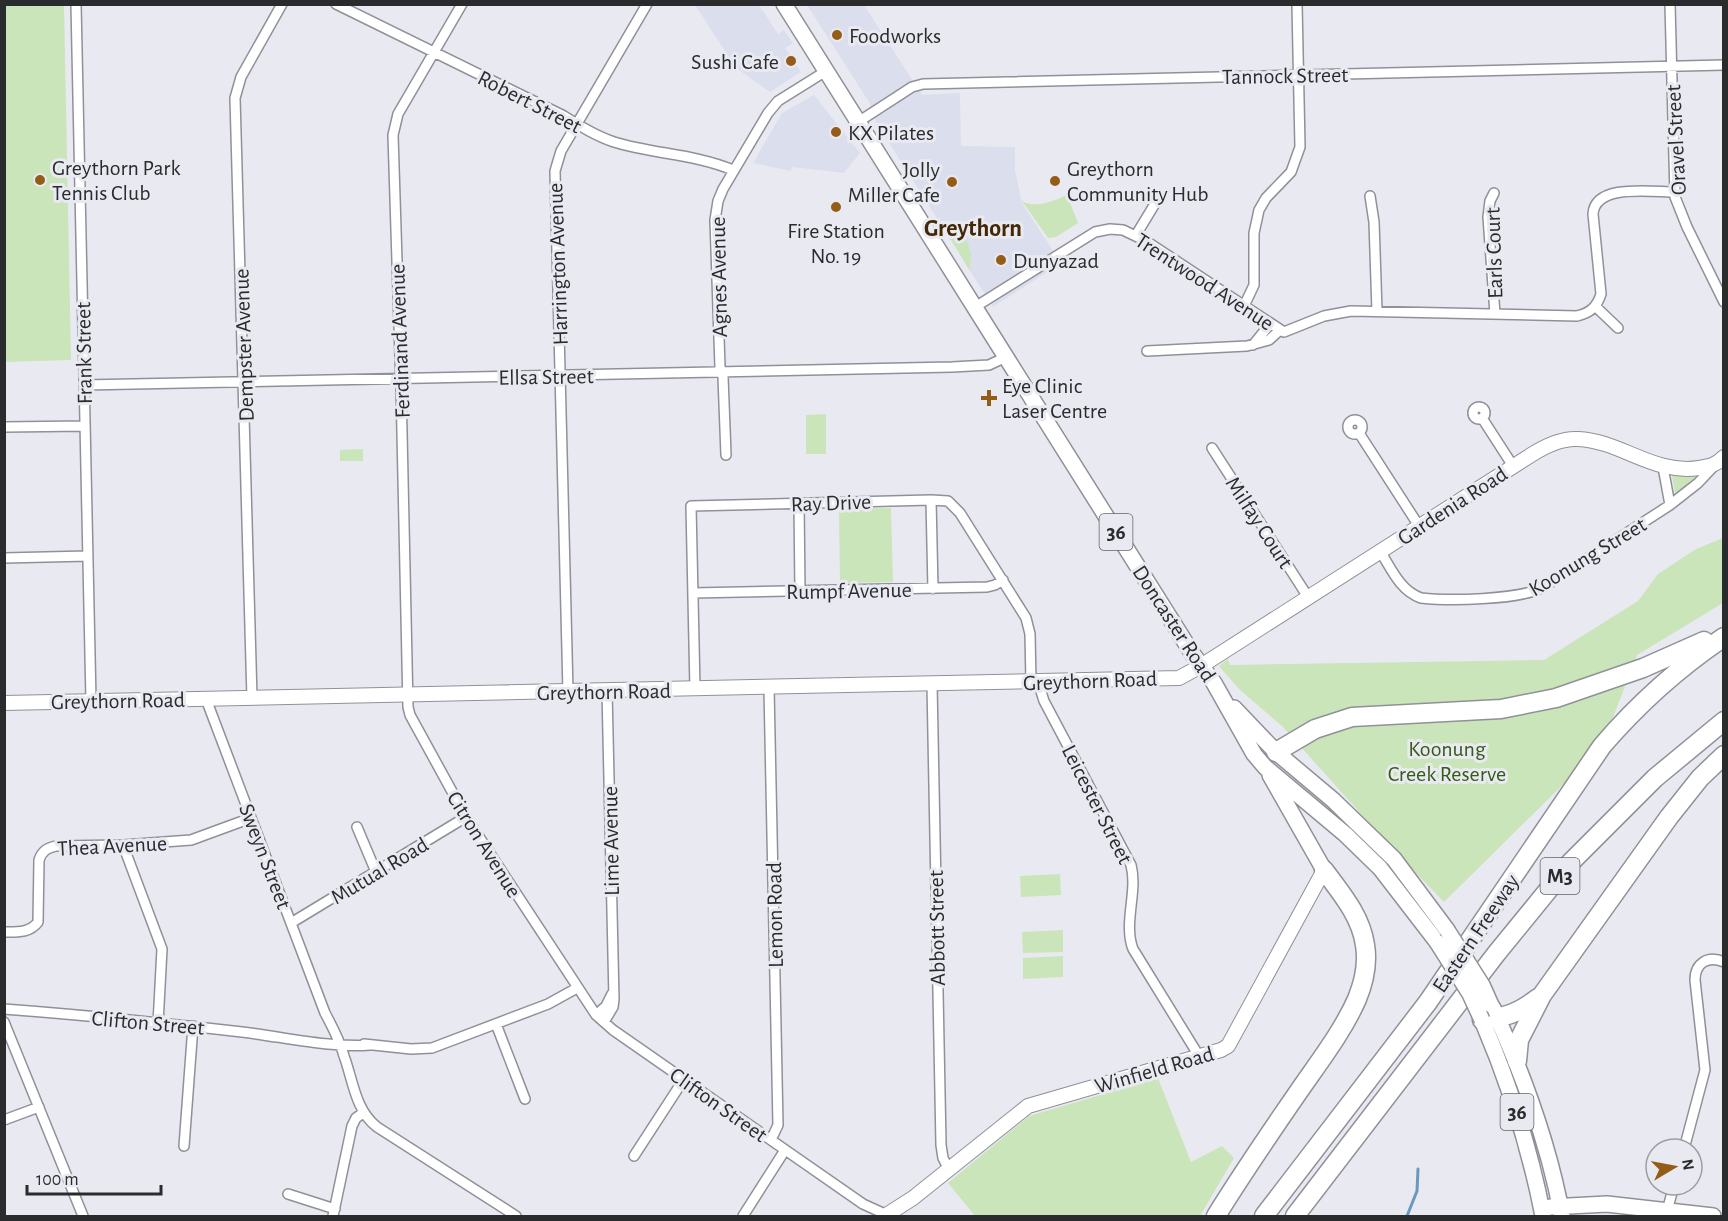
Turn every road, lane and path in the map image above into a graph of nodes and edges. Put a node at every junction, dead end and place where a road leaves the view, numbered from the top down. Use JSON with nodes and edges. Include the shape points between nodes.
{"nodes":[{"id":1,"x":76,"y":4,"type":"edge"},
{"id":2,"x":282,"y":4,"type":"edge"},
{"id":3,"x":336,"y":4,"type":"edge"},
{"id":4,"x":462,"y":4,"type":"edge"},
{"id":5,"x":647,"y":4,"type":"edge"},
{"id":6,"x":784,"y":4,"type":"edge"},
{"id":7,"x":1297,"y":4,"type":"edge"},
{"id":8,"x":1670,"y":4,"type":"edge"},
{"id":9,"x":434,"y":53,"type":"junction"},
{"id":10,"x":1724,"y":65,"type":"edge"},
{"id":11,"x":1671,"y":66,"type":"junction"},
{"id":12,"x":826,"y":70,"type":"junction"},
{"id":13,"x":1298,"y":75,"type":"junction"},
{"id":14,"x":858,"y":122,"type":"junction"},
{"id":15,"x":576,"y":124,"type":"junction"},
{"id":16,"x":733,"y":170,"type":"junction"},
{"id":17,"x":1675,"y":192,"type":"junction"},
{"id":18,"x":1494,"y":193,"type":"dead end"},
{"id":19,"x":1370,"y":196,"type":"dead end"},
{"id":20,"x":1156,"y":202,"type":"dead end"},
{"id":21,"x":1136,"y":235,"type":"junction"},
{"id":22,"x":1724,"y":302,"type":"edge"},
{"id":23,"x":1244,"y":306,"type":"junction"},
{"id":24,"x":1595,"y":306,"type":"junction"},
{"id":25,"x":975,"y":307,"type":"junction"},
{"id":26,"x":1377,"y":311,"type":"junction"},
{"id":27,"x":1495,"y":314,"type":"junction"},
{"id":28,"x":1270,"y":324,"type":"junction"},
{"id":29,"x":1618,"y":328,"type":"dead end"},
{"id":30,"x":1280,"y":330,"type":"junction"},
{"id":31,"x":1253,"y":345,"type":"junction"},
{"id":32,"x":1147,"y":351,"type":"dead end"},
{"id":33,"x":1006,"y":357,"type":"junction"},
{"id":34,"x":722,"y":372,"type":"junction"},
{"id":35,"x":561,"y":375,"type":"junction"},
{"id":36,"x":401,"y":379,"type":"junction"},
{"id":37,"x":244,"y":382,"type":"junction"},
{"id":38,"x":84,"y":386,"type":"junction"},
{"id":39,"x":1482,"y":418,"type":"dead end"},
{"id":40,"x":85,"y":426,"type":"junction"},
{"id":41,"x":4,"y":428,"type":"edge"},
{"id":42,"x":1359,"y":433,"type":"dead end"},
{"id":43,"x":1212,"y":448,"type":"dead end"},
{"id":44,"x":726,"y":455,"type":"dead end"},
{"id":45,"x":1720,"y":461,"type":"edge"},
{"id":46,"x":1513,"y":466,"type":"junction"},
{"id":47,"x":1664,"y":467,"type":"junction"},
{"id":48,"x":931,"y":500,"type":"junction"},
{"id":49,"x":799,"y":503,"type":"junction"},
{"id":50,"x":1670,"y":505,"type":"junction"},
{"id":51,"x":1419,"y":526,"type":"junction"},
{"id":52,"x":1380,"y":551,"type":"junction"},
{"id":53,"x":88,"y":556,"type":"junction"},
{"id":54,"x":4,"y":558,"type":"edge"},
{"id":55,"x":1003,"y":580,"type":"junction"},
{"id":56,"x":933,"y":589,"type":"junction"},
{"id":57,"x":800,"y":591,"type":"junction"},
{"id":58,"x":693,"y":593,"type":"junction"},
{"id":59,"x":1308,"y":597,"type":"junction"},
{"id":60,"x":1724,"y":632,"type":"edge"},
{"id":61,"x":1724,"y":637,"type":"edge"},
{"id":62,"x":1201,"y":666,"type":"junction"},
{"id":63,"x":1035,"y":682,"type":"junction"},
{"id":64,"x":932,"y":684,"type":"junction"},
{"id":65,"x":769,"y":688,"type":"junction"},
{"id":66,"x":695,"y":689,"type":"junction"},
{"id":67,"x":607,"y":691,"type":"junction"},
{"id":68,"x":568,"y":692,"type":"junction"},
{"id":69,"x":408,"y":695,"type":"junction"},
{"id":70,"x":252,"y":698,"type":"junction"},
{"id":71,"x":206,"y":699,"type":"junction"},
{"id":72,"x":91,"y":701,"type":"junction"},
{"id":73,"x":4,"y":703,"type":"edge"},
{"id":74,"x":1724,"y":721,"type":"edge"},
{"id":75,"x":1724,"y":755,"type":"edge"},
{"id":76,"x":1271,"y":760,"type":"junction"},
{"id":77,"x":251,"y":818,"type":"junction"},
{"id":78,"x":466,"y":818,"type":"junction"},
{"id":79,"x":357,"y":826,"type":"dead end"},
{"id":80,"x":123,"y":845,"type":"junction"},
{"id":81,"x":1324,"y":870,"type":"junction"},
{"id":82,"x":376,"y":872,"type":"junction"},
{"id":83,"x":291,"y":923,"type":"junction"},
{"id":84,"x":4,"y":932,"type":"edge"},
{"id":85,"x":1724,"y":962,"type":"edge"},
{"id":86,"x":577,"y":988,"type":"junction"},
{"id":87,"x":1542,"y":995,"type":"junction"},
{"id":88,"x":583,"y":997,"type":"junction"},
{"id":89,"x":548,"y":1004,"type":"junction"},
{"id":90,"x":4,"y":1009,"type":"edge"},
{"id":91,"x":1490,"y":1014,"type":"junction"},
{"id":92,"x":600,"y":1019,"type":"junction"},
{"id":93,"x":4,"y":1022,"type":"edge"},
{"id":94,"x":496,"y":1023,"type":"junction"},
{"id":95,"x":158,"y":1024,"type":"junction"},
{"id":96,"x":193,"y":1026,"type":"junction"},
{"id":97,"x":336,"y":1042,"type":"junction"},
{"id":98,"x":1199,"y":1056,"type":"junction"},
{"id":99,"x":1517,"y":1061,"type":"junction"},
{"id":100,"x":684,"y":1079,"type":"junction"},
{"id":101,"x":525,"y":1100,"type":"dead end"},
{"id":102,"x":39,"y":1107,"type":"junction"},
{"id":103,"x":363,"y":1113,"type":"junction"},
{"id":104,"x":4,"y":1120,"type":"edge"},
{"id":105,"x":1686,"y":1137,"type":"edge"},
{"id":106,"x":771,"y":1140,"type":"junction"},
{"id":107,"x":184,"y":1146,"type":"dead end"},
{"id":108,"x":785,"y":1150,"type":"junction"},
{"id":109,"x":634,"y":1156,"type":"dead end"},
{"id":110,"x":948,"y":1170,"type":"junction"},
{"id":111,"x":1554,"y":1180,"type":"junction"},
{"id":112,"x":288,"y":1194,"type":"dead end"},
{"id":113,"x":1671,"y":1197,"type":"edge"},
{"id":114,"x":1586,"y":1204,"type":"junction"},
{"id":115,"x":1561,"y":1211,"type":"edge"},
{"id":116,"x":1542,"y":1212,"type":"edge"},
{"id":117,"x":334,"y":1213,"type":"edge"},
{"id":118,"x":1666,"y":1214,"type":"edge"},
{"id":119,"x":83,"y":1216,"type":"edge"},
{"id":120,"x":516,"y":1216,"type":"edge"},
{"id":121,"x":743,"y":1216,"type":"edge"},
{"id":122,"x":887,"y":1216,"type":"edge"},
{"id":123,"x":1216,"y":1216,"type":"edge"},
{"id":124,"x":1264,"y":1216,"type":"edge"},
{"id":125,"x":1295,"y":1216,"type":"edge"},
{"id":126,"x":1713,"y":1216,"type":"edge"}],
"edges":[{"from":1,"to":38,"type":"street","name":"Frank Street"},
{"from":2,"to":37,"type":"street","name":"Dempster Avenue","via":[[241,76],[235,98]]},
{"from":3,"to":9,"type":"street","name":"Robert Street"},
{"from":4,"to":9,"type":"street","name":"Ferdinand Avenue"},
{"from":5,"to":15,"type":"street","name":"Harrington Avenue"},
{"from":6,"to":12,"type":"main road","name":"Doncaster Road","number":"36"},
{"from":7,"to":13,"type":"street"},
{"from":8,"to":11,"type":"street","name":"Oravel Street"},
{"from":9,"to":15,"type":"street","name":"Robert Street"},
{"from":9,"to":36,"type":"street","name":"Ferdinand Avenue","via":[[398,114],[393,135]]},
{"from":10,"to":11,"type":"street","name":"Tannock Street"},
{"from":11,"to":13,"type":"street","name":"Tannock Street"},
{"from":11,"to":17,"type":"street","name":"Oravel Street"},
{"from":12,"to":14,"type":"main road","name":"Doncaster Road","number":"36"},
{"from":12,"to":16,"type":"street","name":"Agnes Avenue","via":[[773,106]]},
{"from":13,"to":14,"type":"street","name":"Tannock Street","via":[[920,84]]},
{"from":13,"to":23,"type":"street","via":[[1298,157],[1259,210],[1254,225],[1254,285]]},
{"from":14,"to":25,"type":"main road","name":"Doncaster Road","number":"36"},
{"from":15,"to":16,"type":"street","name":"Robert Street","via":[[614,142],[704,160]]},
{"from":15,"to":35,"type":"street","name":"Harrington Avenue","via":[[558,158],[554,180]]},
{"from":16,"to":34,"type":"street","name":"Agnes Avenue","via":[[716,209]]},
{"from":17,"to":22,"type":"street","name":"Oravel Street","via":[[1679,209]]},
{"from":17,"to":24,"type":"street","via":[[1611,193],[1595,204],[1601,289]]},
{"from":18,"to":27,"type":"street","name":"Earls Court","via":[[1488,217]]},
{"from":19,"to":26,"type":"street"},
{"from":20,"to":21,"type":"street"},
{"from":21,"to":23,"type":"street","name":"Trentwood Avenue"},
{"from":21,"to":25,"type":"street","name":"Trentwood Avenue","via":[[1114,229],[1087,236]]},
{"from":23,"to":28,"type":"street","name":"Trentwood Avenue"},
{"from":24,"to":27,"type":"street","name":"Trentwood Avenue","via":[[1583,315],[1572,316]]},
{"from":24,"to":29,"type":"street"},
{"from":25,"to":33,"type":"main road","name":"Doncaster Road","number":"36"},
{"from":26,"to":27,"type":"street","name":"Trentwood Avenue"},
{"from":26,"to":30,"type":"street","name":"Trentwood Avenue","via":[[1334,314],[1288,332]]},
{"from":28,"to":30,"type":"street","name":"Trentwood Avenue"},
{"from":28,"to":31,"type":"street"},
{"from":30,"to":31,"type":"street","via":[[1269,340]]},
{"from":31,"to":32,"type":"street"},
{"from":33,"to":34,"type":"street","name":"Ellsa Street","via":[[985,366]]},
{"from":33,"to":62,"type":"main road","name":"Doncaster Road","number":"36"},
{"from":34,"to":35,"type":"street","name":"Ellsa Street"},
{"from":34,"to":44,"type":"street","name":"Agnes Avenue"},
{"from":35,"to":36,"type":"street","name":"Ellsa Street"},
{"from":35,"to":68,"type":"street","name":"Harrington Avenue"},
{"from":36,"to":37,"type":"street","name":"Ellsa Street"},
{"from":36,"to":69,"type":"street","name":"Ferdinand Avenue"},
{"from":37,"to":38,"type":"street","name":"Ellsa Street"},
{"from":37,"to":70,"type":"street","name":"Dempster Avenue"},
{"from":38,"to":40,"type":"street","name":"Frank Street"},
{"from":39,"to":46,"type":"street"},
{"from":40,"to":41,"type":"street"},
{"from":40,"to":53,"type":"street","name":"Frank Street"},
{"from":42,"to":51,"type":"street"},
{"from":43,"to":59,"type":"street","name":"Milfay Court"},
{"from":45,"to":47,"type":"main road","name":"Gardenia Road","via":[[1683,470]]},
{"from":45,"to":50,"type":"street","name":"Koonung Street"},
{"from":46,"to":47,"type":"main road","name":"Gardenia Road","via":[[1541,448],[1579,439]]},
{"from":46,"to":51,"type":"main road","name":"Gardenia Road"},
{"from":47,"to":50,"type":"street","name":"Koonung Street"},
{"from":48,"to":49,"type":"street","name":"Ray Drive"},
{"from":48,"to":55,"type":"street","name":"Ray Drive","via":[[944,500],[956,508]]},
{"from":48,"to":56,"type":"street"},
{"from":49,"to":57,"type":"street"},
{"from":49,"to":58,"type":"street","name":"Ray Drive","via":[[691,506]]},
{"from":50,"to":52,"type":"street","name":"Koonung Street","via":[[1542,588],[1520,596],[1415,596],[1404,589]]},
{"from":51,"to":52,"type":"main road","name":"Gardenia Road"},
{"from":52,"to":59,"type":"main road","name":"Gardenia Road"},
{"from":53,"to":54,"type":"street"},
{"from":53,"to":72,"type":"street","name":"Frank Street"},
{"from":55,"to":56,"type":"street","name":"Rumpf Avenue","via":[[987,587]]},
{"from":55,"to":63,"type":"street","name":"Ray Drive","via":[[1028,623]]},
{"from":56,"to":57,"type":"street","name":"Rumpf Avenue"},
{"from":57,"to":58,"type":"street","name":"Rumpf Avenue"},
{"from":58,"to":66,"type":"street","name":"Ray Drive"},
{"from":59,"to":62,"type":"main road","name":"Gardenia Road"},
{"from":60,"to":76,"type":"highway","via":[[1608,682],[1556,698],[1471,712],[1352,717],[1315,729]]},
{"from":61,"to":124,"type":"highway","name":"Eastern Freeway","number":"M3","via":[[1671,676],[1602,746],[1428,1002]]},
{"from":62,"to":63,"type":"main road","name":"Greythorn Road","via":[[1179,678]]},
{"from":62,"to":76,"type":"main road","name":"Doncaster Road","number":"36"},
{"from":63,"to":64,"type":"main road","name":"Greythorn Road"},
{"from":63,"to":98,"type":"street","name":"Leicester Street","via":[[1131,865],[1132,950]]},
{"from":64,"to":65,"type":"main road","name":"Greythorn Road"},
{"from":64,"to":110,"type":"street","name":"Abbott Street","via":[[941,1145]]},
{"from":65,"to":66,"type":"main road","name":"Greythorn Road"},
{"from":65,"to":106,"type":"street","name":"Lemon Road","via":[[778,1125]]},
{"from":66,"to":67,"type":"main road","name":"Greythorn Road"},
{"from":67,"to":68,"type":"main road","name":"Greythorn Road"},
{"from":67,"to":92,"type":"street","name":"Lime Avenue","via":[[613,991]]},
{"from":68,"to":69,"type":"main road","name":"Greythorn Road"},
{"from":69,"to":70,"type":"main road","name":"Greythorn Road"},
{"from":69,"to":78,"type":"street","name":"Citron Avenue","via":[[410,715]]},
{"from":70,"to":71,"type":"main road","name":"Greythorn Road"},
{"from":71,"to":72,"type":"main road","name":"Greythorn Road"},
{"from":71,"to":77,"type":"street","name":"Sweyn Street"},
{"from":72,"to":73,"type":"main road","name":"Greythorn Road"},
{"from":74,"to":125,"type":"highway","name":"Eastern Freeway","number":"M3","via":[[1648,785],[1558,877]]},
{"from":75,"to":87,"type":"highway","via":[[1669,817]]},
{"from":76,"to":81,"type":"main road","name":"Doncaster Road","number":"36"},
{"from":76,"to":91,"type":"main road","name":"Doncaster Road","number":"36","bridge":true,"via":[[1333,800],[1394,859],[1442,936],[1482,985]]},
{"from":77,"to":80,"type":"street","name":"Thea Avenue","via":[[191,840]]},
{"from":77,"to":83,"type":"street","name":"Sweyn Street"},
{"from":78,"to":82,"type":"street","name":"Mutual Road"},
{"from":78,"to":86,"type":"street","name":"Citron Avenue"},
{"from":79,"to":82,"type":"street"},
{"from":80,"to":84,"type":"street","name":"Thea Avenue","via":[[48,848],[39,860],[38,922],[27,931]]},
{"from":80,"to":95,"type":"street","via":[[162,949]]},
{"from":81,"to":98,"type":"main road","name":"Winfield Road","via":[[1231,1043]]},
{"from":81,"to":123,"type":"highway","number":"36","via":[[1354,912],[1365,945],[1365,971],[1357,999],[1318,1065]]},
{"from":82,"to":83,"type":"street","name":"Mutual Road"},
{"from":83,"to":97,"type":"street","name":"Sweyn Street"},
{"from":85,"to":105,"type":"street","via":[[1711,959],[1701,963],[1696,971],[1705,1070]]},
{"from":86,"to":88,"type":"street","name":"Clifton Street"},
{"from":86,"to":89,"type":"street","name":"Clifton Street"},
{"from":87,"to":91,"type":"highway","via":[[1522,1011]]},
{"from":87,"to":99,"type":"highway","via":[[1519,1040]]},
{"from":88,"to":89,"type":"street","name":"Clifton Street"},
{"from":88,"to":92,"type":"street","name":"Clifton Street"},
{"from":89,"to":94,"type":"street","name":"Clifton Street"},
{"from":90,"to":95,"type":"street","name":"Clifton Street"},
{"from":91,"to":99,"type":"main road","name":"Doncaster Road","number":"36"},
{"from":91,"to":116,"type":"main road","name":"Doncaster Road","number":"36"},
{"from":92,"to":100,"type":"street","name":"Clifton Street"},
{"from":93,"to":102,"type":"street"},
{"from":94,"to":97,"type":"street","name":"Clifton Street","via":[[428,1049]]},
{"from":94,"to":101,"type":"street"},
{"from":95,"to":96,"type":"street","name":"Clifton Street"},
{"from":96,"to":97,"type":"street","name":"Clifton Street"},
{"from":96,"to":107,"type":"street"},
{"from":97,"to":103,"type":"street","name":"Sweyn Street"},
{"from":98,"to":110,"type":"main road","name":"Winfield Road","via":[[1028,1106]]},
{"from":99,"to":111,"type":"main road","name":"Doncaster Road","number":"36"},
{"from":100,"to":106,"type":"street","name":"Clifton Street"},
{"from":100,"to":109,"type":"street"},
{"from":102,"to":104,"type":"street"},
{"from":102,"to":119,"type":"street"},
{"from":103,"to":117,"type":"street","via":[[352,1126]]},
{"from":103,"to":120,"type":"street","name":"Sweyn Street","via":[[377,1127]]},
{"from":106,"to":108,"type":"street","name":"Clifton Street"},
{"from":108,"to":121,"type":"street"},
{"from":108,"to":122,"type":"street","name":"Clifton Street"},
{"from":110,"to":122,"type":"main road","name":"Winfield Road"},
{"from":111,"to":114,"type":"main road","via":[[1569,1196]]},
{"from":111,"to":115,"type":"main road","name":"Doncaster Road","number":"36"},
{"from":112,"to":117,"type":"street"},
{"from":113,"to":118,"type":"street"},
{"from":114,"to":115,"type":"main road"},
{"from":114,"to":118,"type":"main road"},
{"from":115,"to":116,"type":"main road"},
{"from":118,"to":126,"type":"main road"}]}
